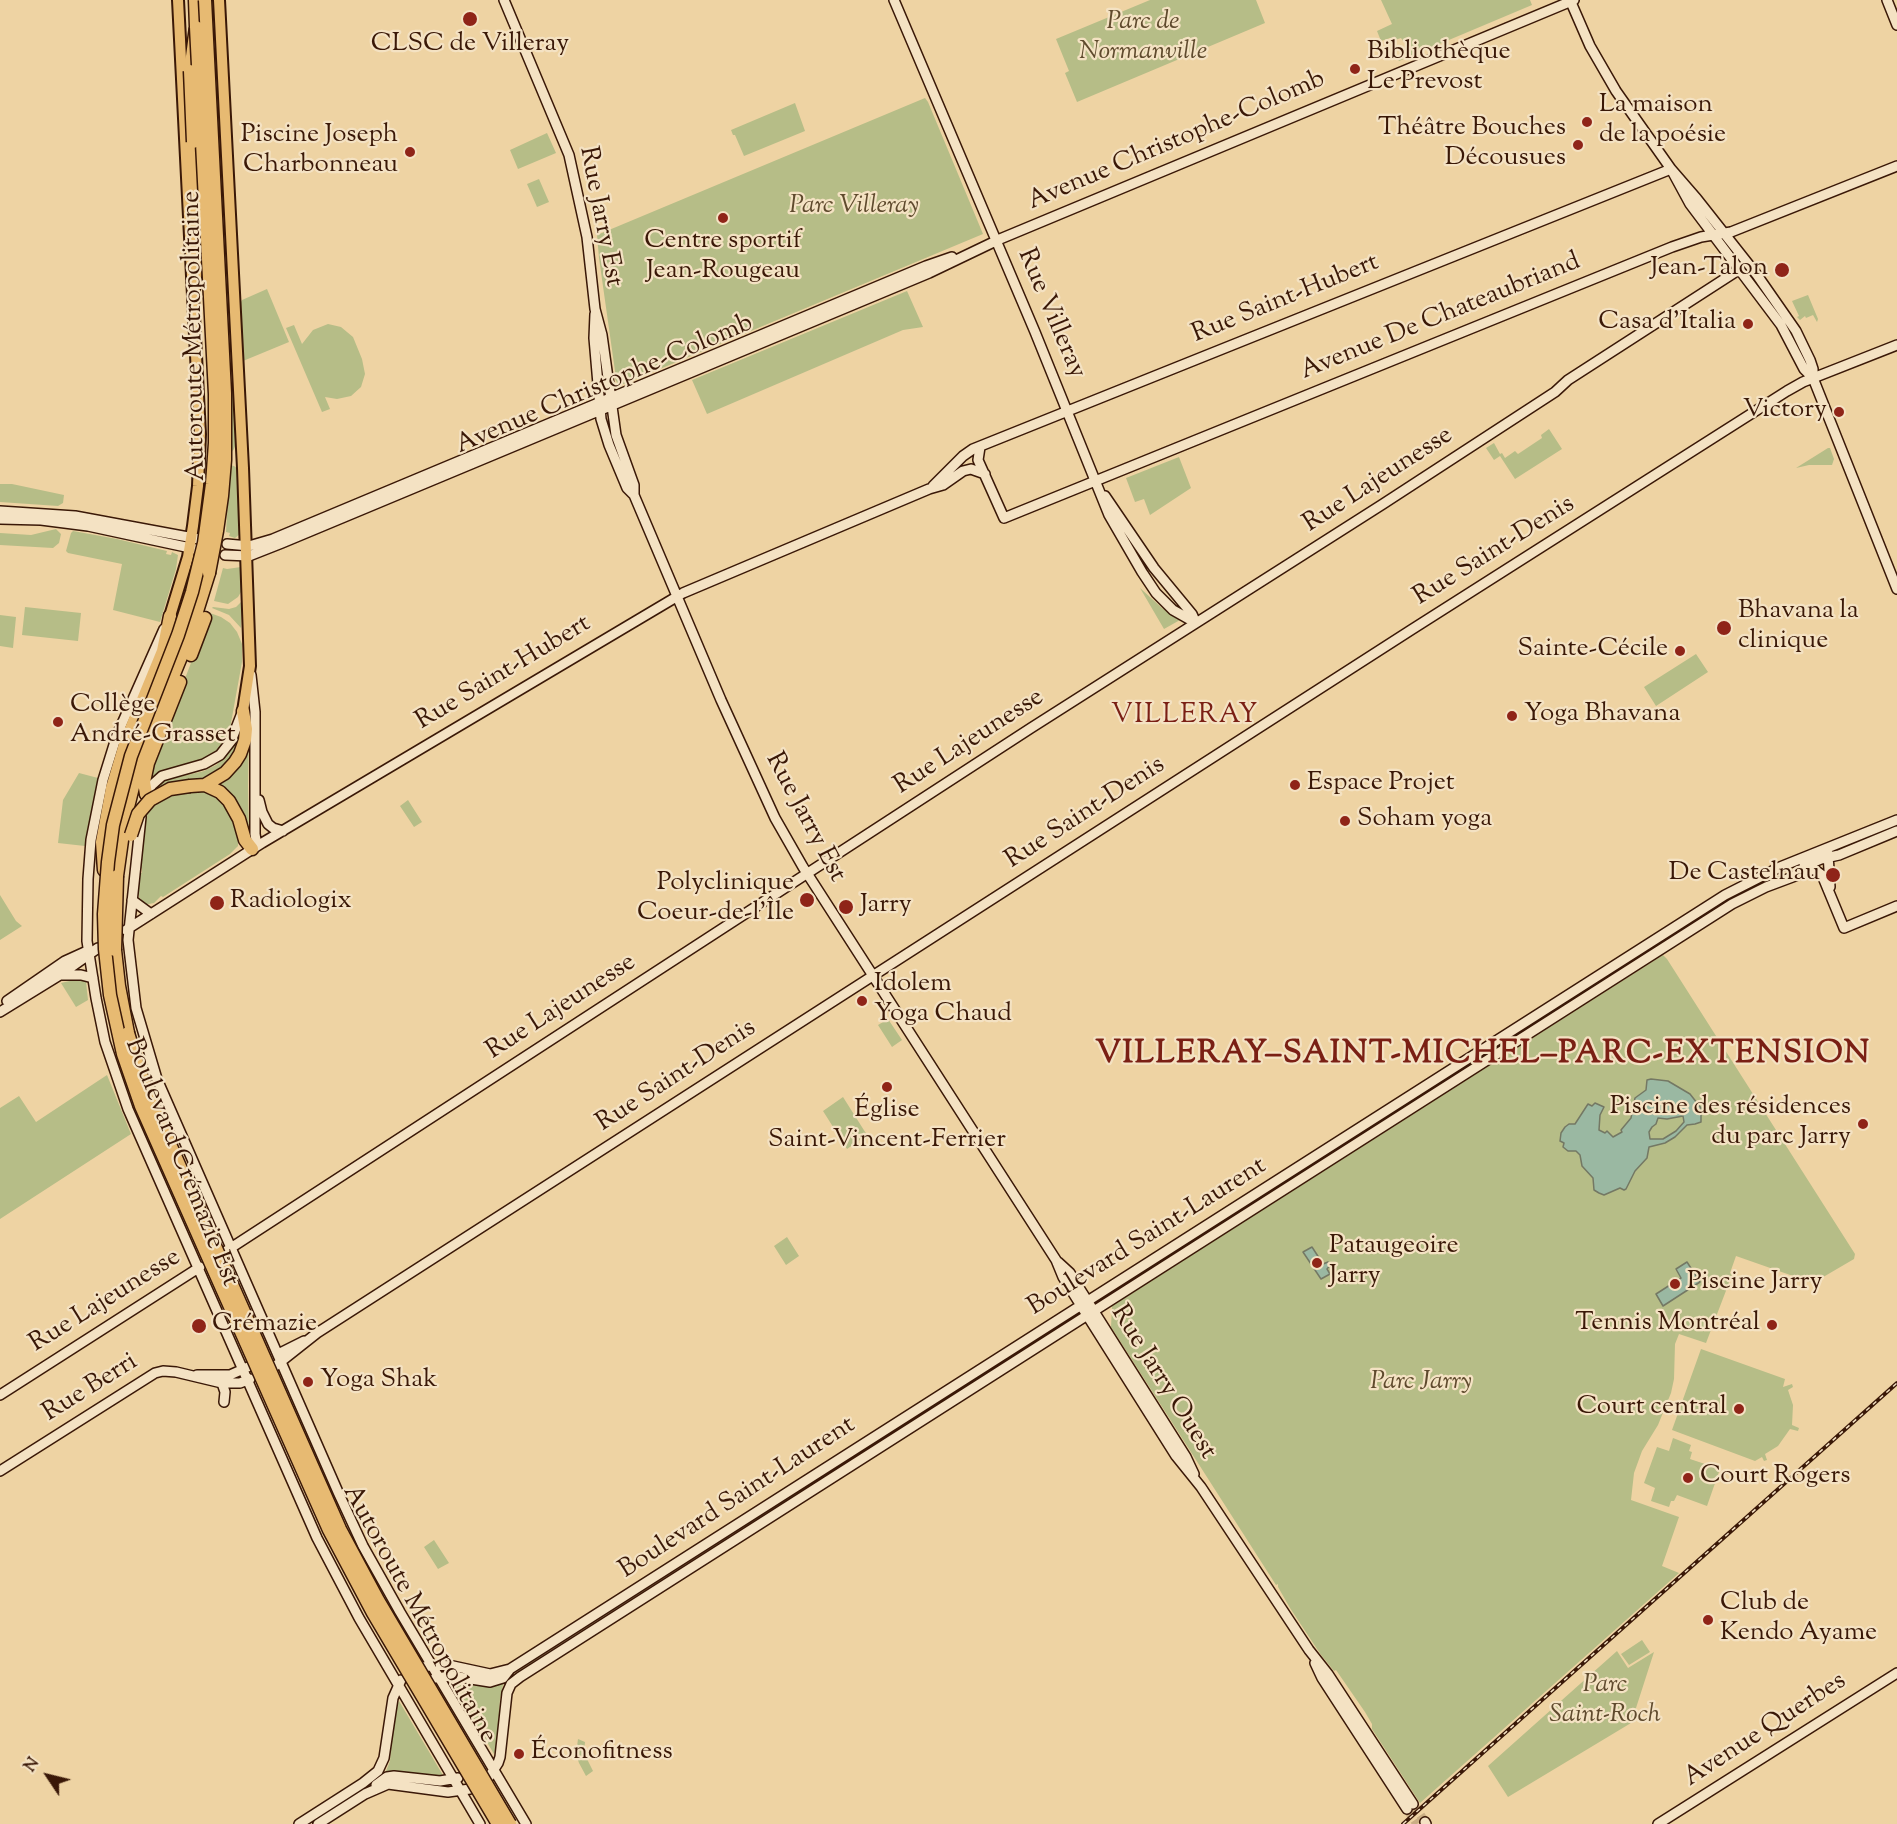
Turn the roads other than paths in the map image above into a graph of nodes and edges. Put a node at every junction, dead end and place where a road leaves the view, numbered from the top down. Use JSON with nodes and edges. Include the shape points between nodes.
{"nodes":[{"id":1,"x":178,"y":0,"type":"edge"},
{"id":2,"x":195,"y":0,"type":"edge"},
{"id":3,"x":205,"y":0,"type":"edge"},
{"id":4,"x":219,"y":0,"type":"edge"},
{"id":5,"x":504,"y":0,"type":"edge"},
{"id":6,"x":894,"y":0,"type":"edge"},
{"id":7,"x":1572,"y":0,"type":"edge"},
{"id":8,"x":1887,"y":0,"type":"edge"},
{"id":9,"x":1897,"y":25,"type":"edge"},
{"id":10,"x":196,"y":27,"type":"junction"},
{"id":11,"x":1897,"y":165,"type":"edge"},
{"id":12,"x":1671,"y":169,"type":"junction"},
{"id":13,"x":1724,"y":234,"type":"junction"},
{"id":14,"x":1713,"y":236,"type":"junction"},
{"id":15,"x":997,"y":241,"type":"junction"},
{"id":16,"x":1740,"y":269,"type":"junction"},
{"id":17,"x":194,"y":288,"type":"junction"},
{"id":18,"x":595,"y":309,"type":"junction"},
{"id":19,"x":1897,"y":345,"type":"edge"},
{"id":20,"x":1813,"y":378,"type":"junction"},
{"id":21,"x":611,"y":402,"type":"junction"},
{"id":22,"x":600,"y":406,"type":"junction"},
{"id":23,"x":1068,"y":411,"type":"junction"},
{"id":24,"x":980,"y":447,"type":"junction"},
{"id":25,"x":243,"y":458,"type":"junction"},
{"id":26,"x":230,"y":459,"type":"dead end"},
{"id":27,"x":985,"y":474,"type":"junction"},
{"id":28,"x":1095,"y":480,"type":"junction"},
{"id":29,"x":929,"y":489,"type":"junction"},
{"id":30,"x":634,"y":495,"type":"junction"},
{"id":31,"x":0,"y":511,"type":"edge"},
{"id":32,"x":0,"y":519,"type":"edge"},
{"id":33,"x":194,"y":543,"type":"junction"},
{"id":34,"x":227,"y":544,"type":"dead end"},
{"id":35,"x":245,"y":551,"type":"junction"},
{"id":36,"x":225,"y":555,"type":"dead end"},
{"id":37,"x":209,"y":573,"type":"junction"},
{"id":38,"x":1897,"y":589,"type":"edge"},
{"id":39,"x":676,"y":596,"type":"junction"},
{"id":40,"x":170,"y":616,"type":"junction"},
{"id":41,"x":1196,"y":623,"type":"junction"},
{"id":42,"x":250,"y":666,"type":"junction"},
{"id":43,"x":243,"y":711,"type":"junction"},
{"id":44,"x":255,"y":776,"type":"junction"},
{"id":45,"x":206,"y":785,"type":"junction"},
{"id":46,"x":146,"y":794,"type":"junction"},
{"id":47,"x":1897,"y":820,"type":"edge"},
{"id":48,"x":283,"y":831,"type":"junction"},
{"id":49,"x":1897,"y":831,"type":"edge"},
{"id":50,"x":255,"y":847,"type":"junction"},
{"id":51,"x":1828,"y":853,"type":"junction"},
{"id":52,"x":807,"y":873,"type":"junction"},
{"id":53,"x":117,"y":876,"type":"junction"},
{"id":54,"x":1782,"y":880,"type":"junction"},
{"id":55,"x":105,"y":889,"type":"junction"},
{"id":56,"x":1830,"y":893,"type":"junction"},
{"id":57,"x":132,"y":900,"type":"junction"},
{"id":58,"x":1897,"y":906,"type":"edge"},
{"id":59,"x":151,"y":914,"type":"junction"},
{"id":60,"x":125,"y":930,"type":"junction"},
{"id":61,"x":89,"y":952,"type":"junction"},
{"id":62,"x":60,"y":975,"type":"junction"},
{"id":63,"x":873,"y":976,"type":"junction"},
{"id":64,"x":93,"y":978,"type":"junction"},
{"id":65,"x":0,"y":1006,"type":"edge"},
{"id":66,"x":0,"y":1012,"type":"edge"},
{"id":67,"x":227,"y":1250,"type":"junction"},
{"id":68,"x":201,"y":1266,"type":"junction"},
{"id":69,"x":1084,"y":1304,"type":"junction"},
{"id":70,"x":1090,"y":1313,"type":"junction"},
{"id":71,"x":275,"y":1360,"type":"junction"},
{"id":72,"x":246,"y":1368,"type":"junction"},
{"id":73,"x":192,"y":1376,"type":"junction"},
{"id":74,"x":251,"y":1379,"type":"junction"},
{"id":75,"x":222,"y":1383,"type":"junction"},
{"id":76,"x":0,"y":1395,"type":"edge"},
{"id":77,"x":224,"y":1402,"type":"dead end"},
{"id":78,"x":0,"y":1472,"type":"edge"},
{"id":79,"x":427,"y":1666,"type":"junction"},
{"id":80,"x":510,"y":1669,"type":"junction"},
{"id":81,"x":1897,"y":1673,"type":"edge"},
{"id":82,"x":434,"y":1678,"type":"junction"},
{"id":83,"x":401,"y":1680,"type":"junction"},
{"id":84,"x":491,"y":1774,"type":"junction"},
{"id":85,"x":459,"y":1778,"type":"junction"},
{"id":86,"x":466,"y":1790,"type":"junction"},
{"id":87,"x":497,"y":1792,"type":"dead end"},
{"id":88,"x":365,"y":1794,"type":"junction"},
{"id":89,"x":508,"y":1794,"type":"junction"},
{"id":90,"x":480,"y":1804,"type":"dead end"},
{"id":91,"x":1410,"y":1806,"type":"tunnel mouth"},
{"id":92,"x":475,"y":1814,"type":"junction"},
{"id":93,"x":299,"y":1824,"type":"edge"},
{"id":94,"x":318,"y":1824,"type":"edge"},
{"id":95,"x":480,"y":1824,"type":"edge"},
{"id":96,"x":498,"y":1824,"type":"edge"},
{"id":97,"x":510,"y":1824,"type":"edge"},
{"id":98,"x":526,"y":1824,"type":"edge"},
{"id":99,"x":1658,"y":1824,"type":"edge"}],
"edges":[{"from":1,"to":17,"type":"main road","name":"Boulevard Crémazie Est"},
{"from":2,"to":10,"type":"highway","name":"Autoroute Métropolitaine"},
{"from":3,"to":37,"type":"highway","name":"Autoroute Métropolitaine","bridge":true,"via":[[225,410],[222,496]]},
{"from":4,"to":25,"type":"main road","via":[[234,375]]},
{"from":5,"to":18,"type":"main road","name":"Rue Jarry Est","via":[[569,155],[587,237]]},
{"from":6,"to":15,"type":"main road","name":"Rue Villeray"},
{"from":7,"to":12,"type":"main road","via":[[1605,74]]},
{"from":7,"to":15,"type":"main road","name":"Avenue Christophe-Colomb"},
{"from":8,"to":9,"type":"main road"},
{"from":10,"to":17,"type":"highway","bridge":true,"via":[[190,71],[198,248]]},
{"from":10,"to":55,"type":"highway","name":"Autoroute Métropolitaine","bridge":true,"via":[[214,393],[211,497],[192,592],[126,771],[111,836]]},
{"from":11,"to":13,"type":"main road","name":"Avenue De Chateaubriand"},
{"from":12,"to":13,"type":"main road"},
{"from":12,"to":14,"type":"main road"},
{"from":12,"to":23,"type":"main road","name":"Rue Saint-Hubert"},
{"from":13,"to":14,"type":"main road","name":"Avenue De Chateaubriand"},
{"from":13,"to":20,"type":"main road","via":[[1792,325],[1810,360]]},
{"from":14,"to":16,"type":"main road"},
{"from":14,"to":28,"type":"main road","name":"Avenue De Chateaubriand","via":[[1671,247]]},
{"from":15,"to":21,"type":"main road","name":"Avenue Christophe-Colomb","via":[[926,266]]},
{"from":15,"to":23,"type":"main road","name":"Rue Villeray"},
{"from":16,"to":20,"type":"main road"},
{"from":16,"to":41,"type":"main road","name":"Rue Lajeunesse"},
{"from":17,"to":33,"type":"main road","name":"Boulevard Crémazie Est","via":[[203,378],[204,458]]},
{"from":18,"to":21,"type":"main road","name":"Rue Jarry Est","via":[[601,326]]},
{"from":18,"to":22,"type":"main road","name":"Rue Jarry Est"},
{"from":19,"to":20,"type":"main road","name":"Rue Saint-Denis"},
{"from":20,"to":38,"type":"main road"},
{"from":20,"to":63,"type":"main road","name":"Rue Saint-Denis","via":[[1436,614]]},
{"from":21,"to":22,"type":"main road","name":"Avenue Christophe-Colomb"},
{"from":21,"to":30,"type":"main road","name":"Rue Jarry Est"},
{"from":22,"to":30,"type":"main road","name":"Rue Jarry Est","via":[[609,446],[627,488]]},
{"from":22,"to":35,"type":"main road","name":"Avenue Christophe-Colomb","via":[[282,543]]},
{"from":23,"to":24,"type":"main road","name":"Rue Saint-Hubert"},
{"from":23,"to":28,"type":"main road","name":"Rue Villeray"},
{"from":24,"to":27,"type":"main road","via":[[977,456]]},
{"from":24,"to":29,"type":"main road","name":"Rue Saint-Hubert","via":[[967,453]]},
{"from":25,"to":26,"type":"main road"},
{"from":25,"to":35,"type":"main road"},
{"from":27,"to":28,"type":"main road","name":"Avenue De Chateaubriand","via":[[1004,518]]},
{"from":27,"to":29,"type":"main road","name":"Rue Saint-Hubert","via":[[967,469]]},
{"from":28,"to":41,"type":"main road","name":"Rue Villeray"},
{"from":28,"to":41,"type":"main road","name":"Rue Villeray","via":[[1114,524],[1156,593],[1173,610]]},
{"from":29,"to":39,"type":"main road","name":"Rue Saint-Hubert"},
{"from":30,"to":39,"type":"main road","name":"Rue Jarry Est"},
{"from":31,"to":33,"type":"main road","via":[[75,516]]},
{"from":32,"to":33,"type":"main road","via":[[32,519]]},
{"from":33,"to":40,"type":"main road","name":"Boulevard Crémazie Est"},
{"from":34,"to":35,"type":"main road","name":"Avenue Christophe-Colomb"},
{"from":35,"to":36,"type":"main road","name":"Avenue Christophe-Colomb"},
{"from":35,"to":42,"type":"main road"},
{"from":37,"to":46,"type":"highway","via":[[206,612],[148,763]]},
{"from":37,"to":53,"type":"highway","name":"Autoroute Métropolitaine","via":[[188,640],[136,775]]},
{"from":39,"to":48,"type":"main road","name":"Rue Saint-Hubert"},
{"from":39,"to":52,"type":"main road","name":"Rue Jarry Est","via":[[775,818]]},
{"from":40,"to":55,"type":"highway","bridge":true,"via":[[164,651],[120,758],[103,830]]},
{"from":40,"to":61,"type":"main road","name":"Boulevard Crémazie Est","via":[[124,716],[103,780],[88,872]]},
{"from":41,"to":52,"type":"main road","name":"Rue Lajeunesse"},
{"from":42,"to":43,"type":"main road"},
{"from":42,"to":44,"type":"main road"},
{"from":43,"to":45,"type":"highway","via":[[246,729],[240,754],[228,770]]},
{"from":43,"to":46,"type":"main road","via":[[231,741],[220,755],[204,764],[162,776]]},
{"from":44,"to":48,"type":"main road","via":[[263,816],[269,825]]},
{"from":44,"to":50,"type":"main road"},
{"from":45,"to":50,"type":"highway","via":[[229,801],[245,840]]},
{"from":45,"to":53,"type":"highway","bridge":true,"via":[[170,789],[146,805],[136,819]]},
{"from":46,"to":57,"type":"main road","name":"Boulevard Crémazie Est"},
{"from":47,"to":51,"type":"main road","name":"Boulevard Saint-Laurent"},
{"from":48,"to":50,"type":"main road","name":"Rue Saint-Hubert"},
{"from":49,"to":51,"type":"main road","name":"Boulevard Saint-Laurent","via":[[1839,855]]},
{"from":50,"to":59,"type":"main road","name":"Rue Saint-Hubert"},
{"from":51,"to":54,"type":"main road","name":"Boulevard Saint-Laurent"},
{"from":51,"to":56,"type":"main road"},
{"from":51,"to":69,"type":"main road","name":"Boulevard Saint-Laurent","via":[[1755,879],[1725,895]]},
{"from":52,"to":63,"type":"main road","name":"Rue Jarry Est"},
{"from":52,"to":67,"type":"main road","name":"Rue Lajeunesse"},
{"from":53,"to":97,"type":"highway","name":"Autoroute Métropolitaine","bridge":true,"via":[[115,938],[119,986],[133,1051],[150,1098],[352,1552]]},
{"from":54,"to":56,"type":"main road","name":"Boulevard Saint-Laurent","via":[[1816,869]]},
{"from":54,"to":70,"type":"main road","name":"Boulevard Saint-Laurent","via":[[1732,904]]},
{"from":55,"to":96,"type":"highway","name":"Autoroute Métropolitaine","bridge":true,"via":[[104,940],[110,995],[123,1054],[146,1118],[335,1543]]},
{"from":56,"to":58,"type":"main road","via":[[1844,928]]},
{"from":57,"to":59,"type":"main road"},
{"from":57,"to":60,"type":"main road","name":"Boulevard Crémazie Est"},
{"from":59,"to":60,"type":"main road","name":"Rue Saint-Hubert"},
{"from":60,"to":67,"type":"main road","name":"Boulevard Crémazie Est","via":[[135,1003],[151,1060]]},
{"from":61,"to":62,"type":"main road"},
{"from":61,"to":64,"type":"main road","name":"Boulevard Crémazie Est"},
{"from":61,"to":65,"type":"main road","via":[[65,961]]},
{"from":62,"to":64,"type":"main road"},
{"from":62,"to":66,"type":"main road"},
{"from":63,"to":69,"type":"main road","name":"Rue Jarry Est","via":[[1056,1260],[1070,1273]]},
{"from":63,"to":71,"type":"main road","name":"Rue Saint-Denis"},
{"from":64,"to":68,"type":"main road","name":"Boulevard Crémazie Est","via":[[105,1042],[118,1084]]},
{"from":67,"to":71,"type":"main road","name":"Boulevard Crémazie Est","via":[[273,1344]]},
{"from":68,"to":72,"type":"main road","name":"Boulevard Crémazie Est"},
{"from":68,"to":76,"type":"main road","name":"Rue Lajeunesse"},
{"from":69,"to":70,"type":"main road","name":"Rue Jarry Ouest"},
{"from":69,"to":80,"type":"main road","name":"Boulevard Saint-Laurent"},
{"from":70,"to":84,"type":"main road","name":"Boulevard Saint-Laurent","via":[[516,1680],[506,1696],[502,1745]]},
{"from":70,"to":91,"type":"main road","name":"Rue Jarry Ouest","via":[[1309,1650],[1322,1678]]},
{"from":71,"to":79,"type":"main road","name":"Boulevard Crémazie Est","via":[[363,1546]]},
{"from":72,"to":73,"type":"main road","via":[[226,1376]]},
{"from":72,"to":74,"type":"main road","name":"Boulevard Crémazie Est"},
{"from":73,"to":75,"type":"main road","name":"Rue Berri"},
{"from":73,"to":78,"type":"main road","name":"Rue Berri","via":[[166,1371],[150,1376]]},
{"from":74,"to":75,"type":"main road","name":"Rue Berri"},
{"from":74,"to":83,"type":"main road","name":"Boulevard Crémazie Est","via":[[336,1576]]},
{"from":75,"to":77,"type":"main road"},
{"from":79,"to":80,"type":"main road","name":"Boulevard Saint-Laurent","via":[[453,1666],[490,1674]]},
{"from":79,"to":82,"type":"main road","name":"Boulevard Crémazie Est"},
{"from":80,"to":82,"type":"main road","via":[[503,1678],[490,1682],[455,1676]]},
{"from":81,"to":99,"type":"main road","name":"Avenue Querbes"},
{"from":82,"to":84,"type":"main road","name":"Boulevard Crémazie Est","via":[[462,1718]]},
{"from":83,"to":85,"type":"main road","name":"Boulevard Crémazie Est","via":[[430,1736]]},
{"from":83,"to":93,"type":"main road","via":[[393,1698],[384,1758],[378,1771]]},
{"from":84,"to":89,"type":"main road","name":"Boulevard Crémazie Est"},
{"from":85,"to":86,"type":"main road","name":"Boulevard Crémazie Est"},
{"from":85,"to":88,"type":"main road","via":[[436,1781],[390,1777]]},
{"from":86,"to":88,"type":"main road","via":[[445,1792],[392,1784]]},
{"from":86,"to":92,"type":"main road","name":"Boulevard Crémazie Est"},
{"from":87,"to":89,"type":"main road"},
{"from":88,"to":94,"type":"main road"},
{"from":89,"to":98,"type":"main road","name":"Boulevard Crémazie Est"},
{"from":90,"to":92,"type":"main road"},
{"from":92,"to":95,"type":"main road","name":"Boulevard Crémazie Est"}]}
